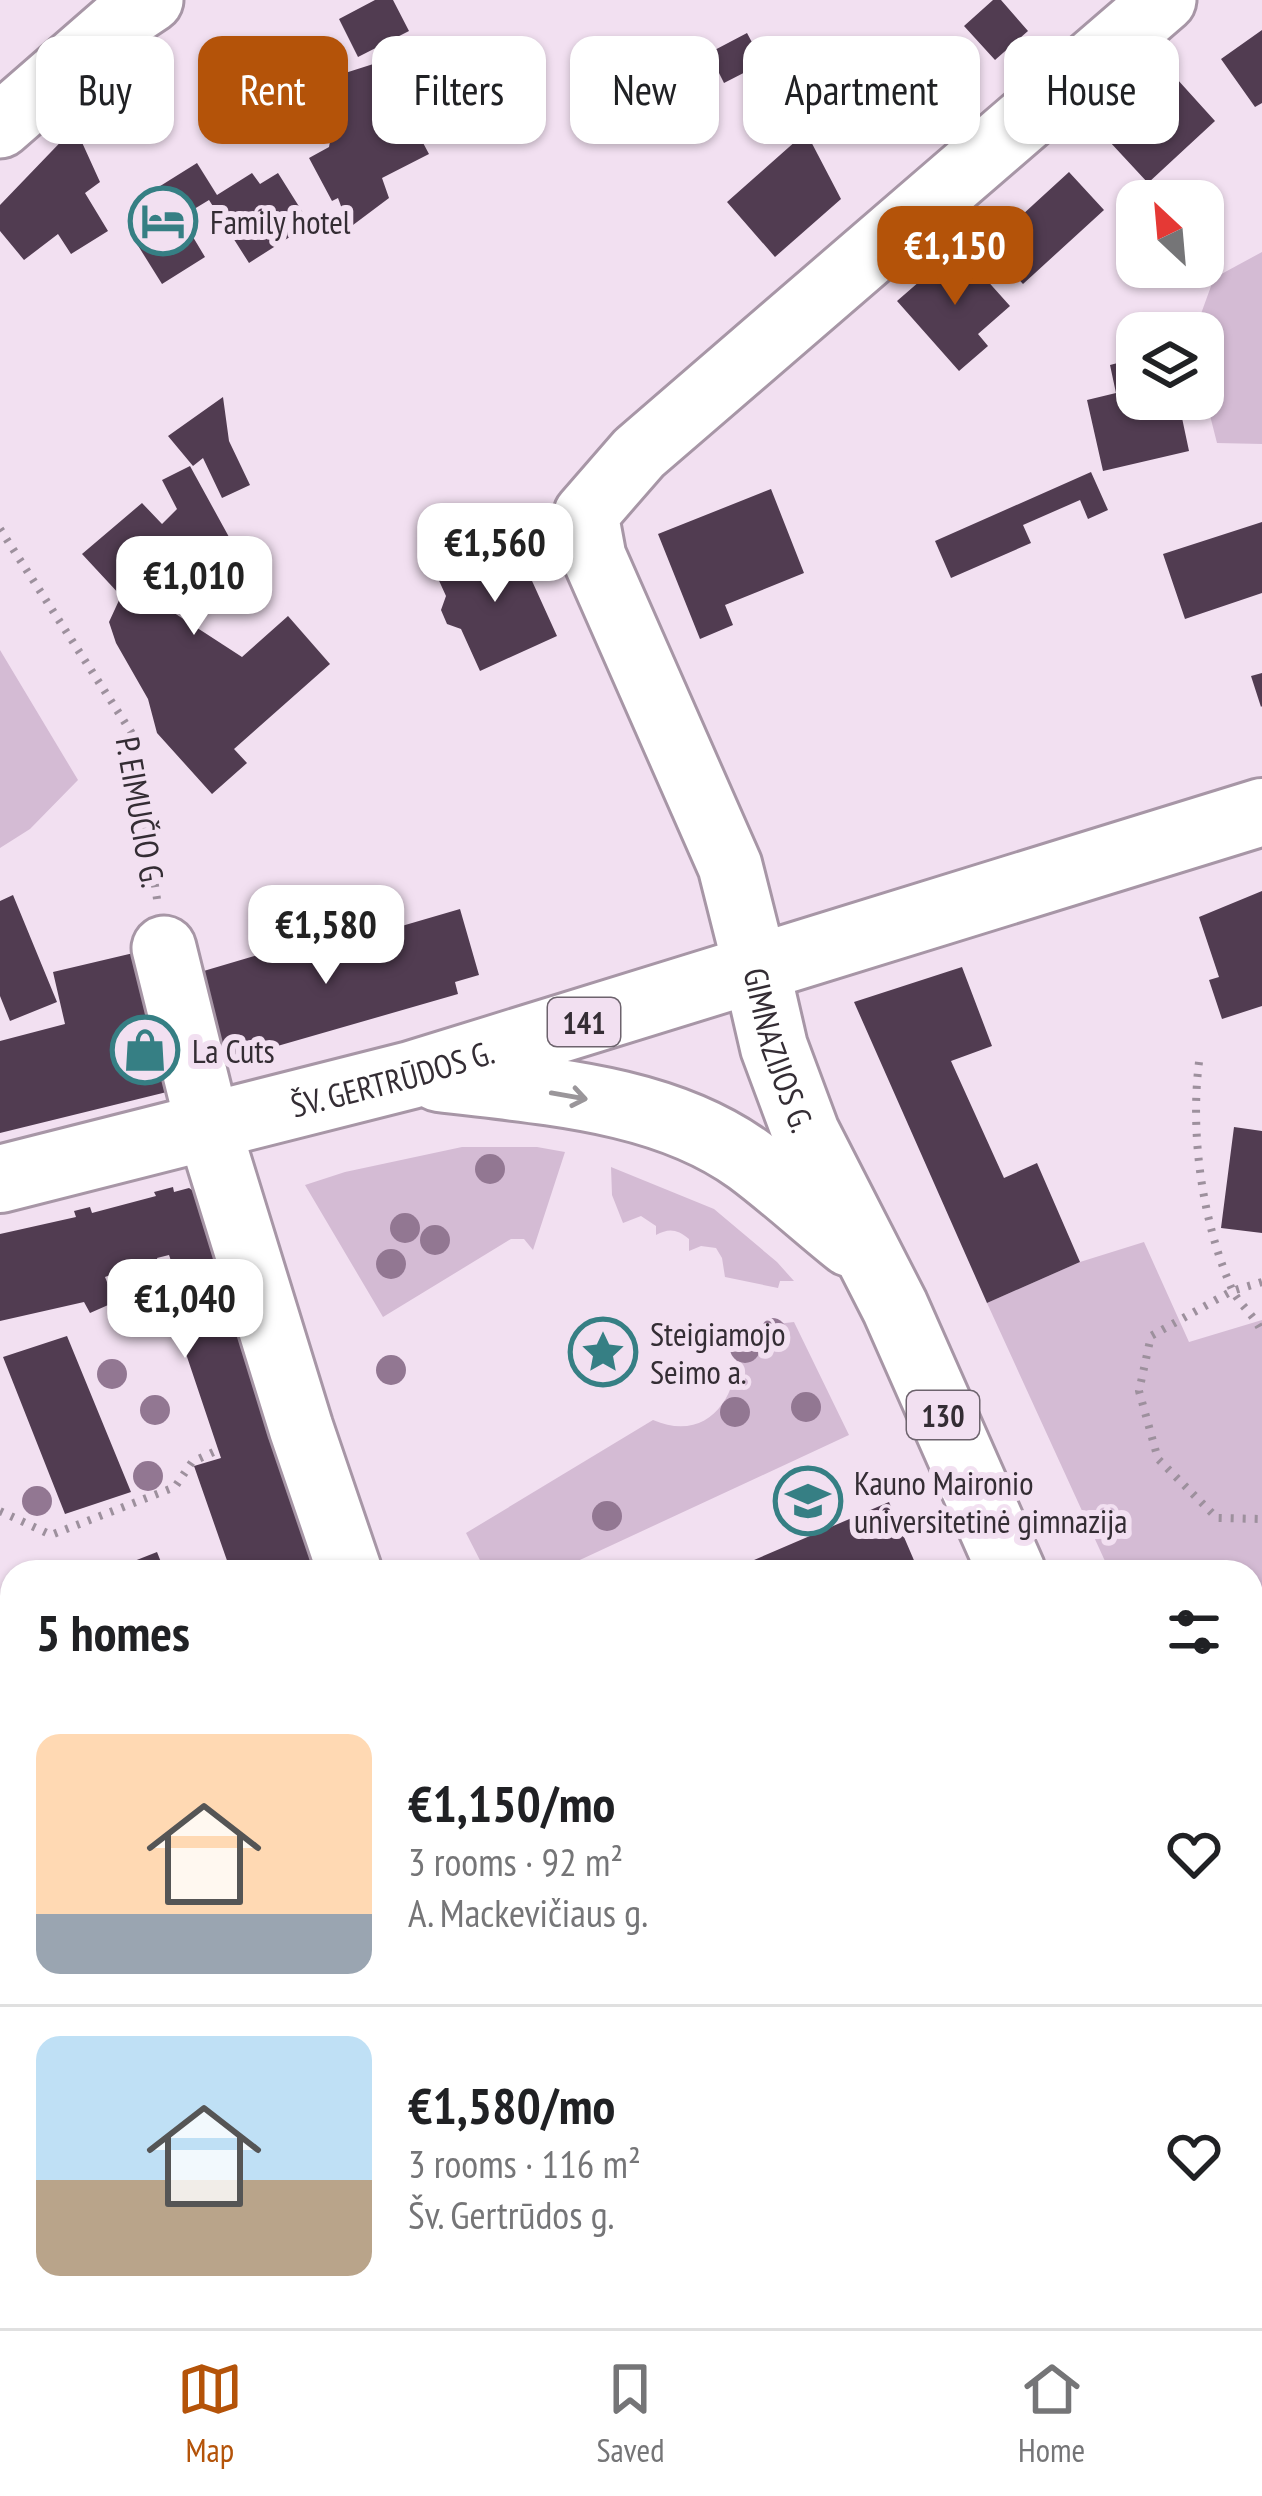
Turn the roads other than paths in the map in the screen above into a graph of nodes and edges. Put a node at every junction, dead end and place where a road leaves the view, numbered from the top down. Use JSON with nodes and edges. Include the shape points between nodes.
{"nodes":[{"id":1,"x":151,"y":0,"type":"edge"},
{"id":2,"x":1164,"y":0,"type":"edge"},
{"id":3,"x":0,"y":126,"type":"edge"},
{"id":4,"x":1262,"y":812,"type":"edge"},
{"id":5,"x":164,"y":948,"type":"road end"},
{"id":6,"x":756,"y":969,"type":"junction"},
{"id":7,"x":411,"y":1075,"type":"junction"},
{"id":8,"x":208,"y":1126,"type":"junction"},
{"id":9,"x":0,"y":1179,"type":"edge"},
{"id":10,"x":870,"y":1260,"type":"junction"},
{"id":11,"x":346,"y":1560,"type":"edge"},
{"id":12,"x":1007,"y":1560,"type":"edge"}],
"edges":[{"from":1,"to":3,"type":"street"},
{"from":2,"to":6,"type":"street","name":"GIMNAZIJOS G.","via":[[639,453],[586,514],[594,557],[730,866]]},
{"from":4,"to":6,"type":"main road","name":"ŠV. GERTRŪDOS G.","number":"141"},
{"from":5,"to":8,"type":"street"},
{"from":6,"to":7,"type":"main road","name":"ŠV. GERTRŪDOS G.","number":"141"},
{"from":6,"to":10,"type":"main road","name":"GIMNAZIJOS G.","number":"130","via":[[799,1115]]},
{"from":7,"to":8,"type":"main road","name":"ŠV. GERTRŪDOS G.","number":"141"},
{"from":7,"to":10,"type":"main road","one_way":true,"via":[[628,1107],[701,1133],[747,1159]]},
{"from":8,"to":9,"type":"main road","name":"ŠV. GERTRŪDOS G.","number":"141"},
{"from":8,"to":11,"type":"street"},
{"from":10,"to":12,"type":"main road","name":"GIMNAZIJOS G.","number":"130"}]}
